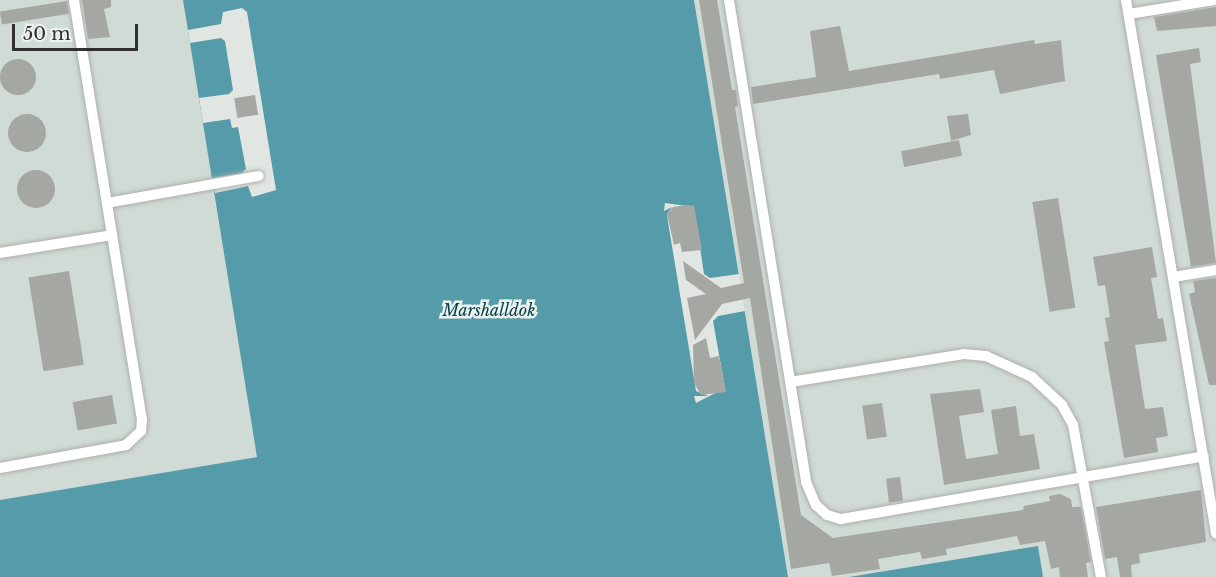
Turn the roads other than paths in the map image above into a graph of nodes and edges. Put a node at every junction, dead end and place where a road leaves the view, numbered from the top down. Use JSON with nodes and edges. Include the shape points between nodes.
{"nodes":[{"id":1,"x":74,"y":0,"type":"edge"},
{"id":2,"x":729,"y":0,"type":"edge"},
{"id":3,"x":1126,"y":0,"type":"edge"},
{"id":4,"x":1214,"y":0,"type":"edge"},
{"id":5,"x":1129,"y":14,"type":"junction"},
{"id":6,"x":259,"y":176,"type":"dead end"},
{"id":7,"x":107,"y":203,"type":"junction"},
{"id":8,"x":112,"y":235,"type":"junction"},
{"id":9,"x":0,"y":253,"type":"edge"},
{"id":10,"x":1216,"y":270,"type":"edge"},
{"id":11,"x":1173,"y":277,"type":"junction"},
{"id":12,"x":790,"y":382,"type":"junction"},
{"id":13,"x":1204,"y":456,"type":"junction"},
{"id":14,"x":0,"y":468,"type":"edge"},
{"id":15,"x":1085,"y":477,"type":"junction"},
{"id":16,"x":1216,"y":533,"type":"edge"},
{"id":17,"x":1101,"y":577,"type":"edge"}],
"edges":[{"from":1,"to":7,"type":"lane"},
{"from":2,"to":12,"type":"lane"},
{"from":3,"to":5,"type":"lane"},
{"from":4,"to":5,"type":"lane"},
{"from":5,"to":11,"type":"lane"},
{"from":6,"to":7,"type":"lane"},
{"from":7,"to":8,"type":"lane"},
{"from":8,"to":9,"type":"lane"},
{"from":8,"to":14,"type":"lane","via":[[141,431],[126,445]]},
{"from":10,"to":11,"type":"lane"},
{"from":11,"to":13,"type":"lane"},
{"from":12,"to":15,"type":"lane","via":[[944,355],[986,356],[1032,376],[1062,405],[1073,425]]},
{"from":12,"to":15,"type":"lane","via":[[809,494],[827,515],[840,519]]},
{"from":13,"to":15,"type":"lane"},
{"from":13,"to":16,"type":"lane"},
{"from":15,"to":17,"type":"lane"}]}
